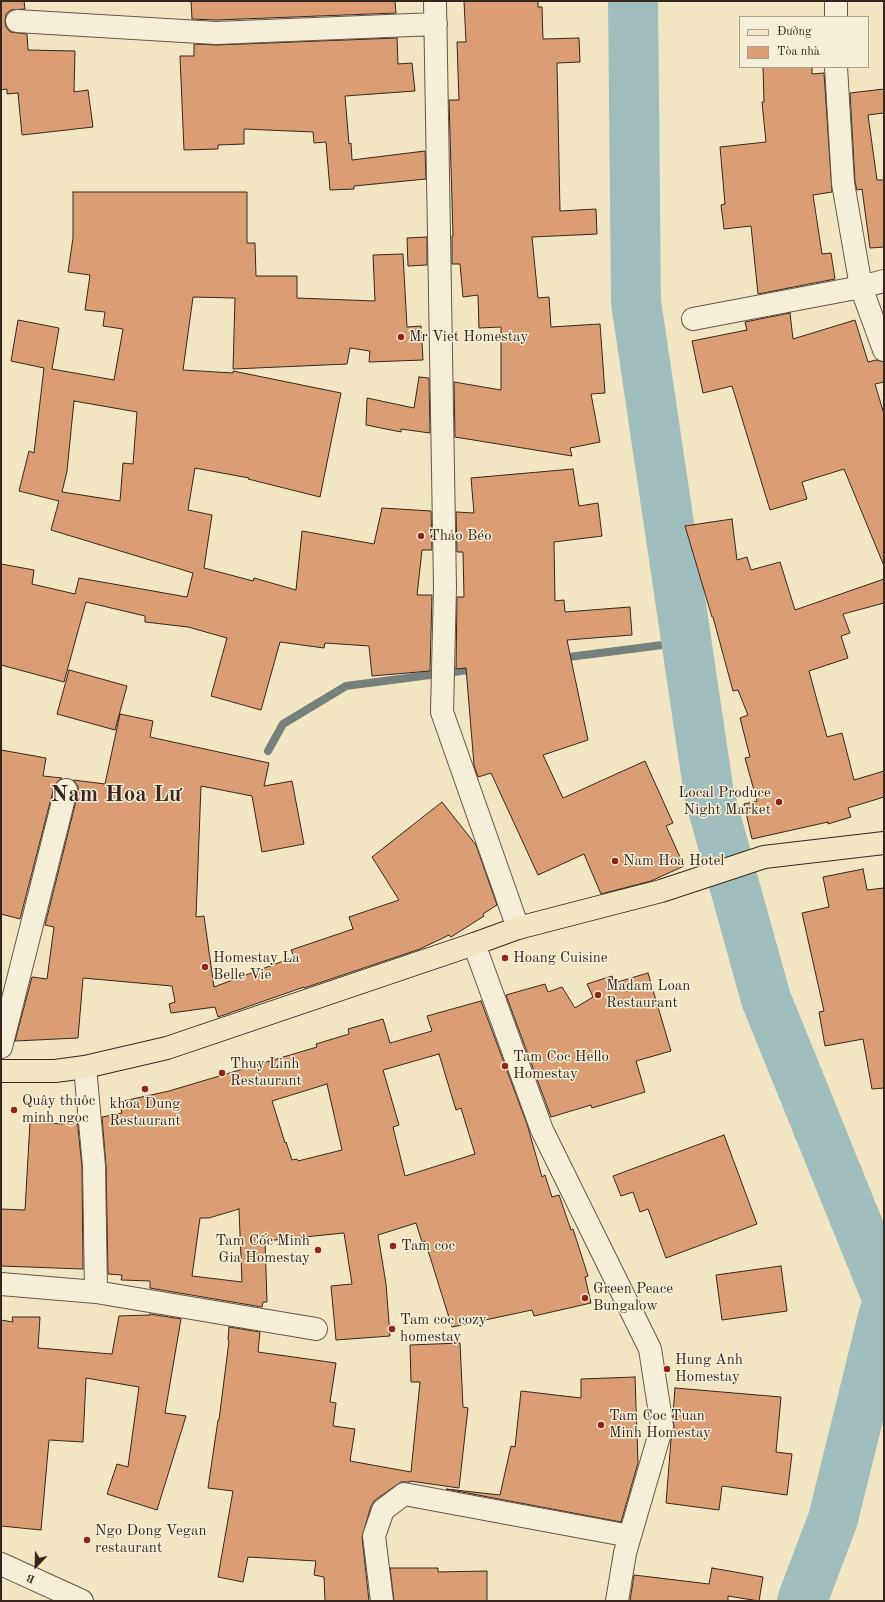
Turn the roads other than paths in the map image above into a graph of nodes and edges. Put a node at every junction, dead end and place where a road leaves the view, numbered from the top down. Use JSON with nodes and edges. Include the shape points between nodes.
{"nodes":[{"id":1,"x":435,"y":1,"type":"edge"},
{"id":2,"x":836,"y":1,"type":"edge"},
{"id":3,"x":836,"y":16,"type":"edge"},
{"id":4,"x":17,"y":21,"type":"dead end"},
{"id":5,"x":436,"y":24,"type":"junction"},
{"id":6,"x":836,"y":68,"type":"edge"},
{"id":7,"x":884,"y":280,"type":"edge"},
{"id":8,"x":861,"y":287,"type":"junction"},
{"id":9,"x":693,"y":319,"type":"dead end"},
{"id":10,"x":884,"y":350,"type":"edge"},
{"id":11,"x":66,"y":790,"type":"dead end"},
{"id":12,"x":884,"y":843,"type":"edge"},
{"id":13,"x":518,"y":928,"type":"junction"},
{"id":14,"x":474,"y":944,"type":"junction"},
{"id":15,"x":1,"y":1047,"type":"edge"},
{"id":16,"x":85,"y":1067,"type":"junction"},
{"id":17,"x":1,"y":1071,"type":"edge"},
{"id":18,"x":1,"y":1284,"type":"edge"},
{"id":19,"x":96,"y":1292,"type":"junction"},
{"id":20,"x":316,"y":1329,"type":"dead end"},
{"id":21,"x":630,"y":1536,"type":"junction"},
{"id":22,"x":1,"y":1564,"type":"edge"},
{"id":23,"x":82,"y":1601,"type":"edge"},
{"id":24,"x":382,"y":1601,"type":"edge"},
{"id":25,"x":617,"y":1601,"type":"edge"}],
"edges":[{"from":1,"to":5,"type":"street"},
{"from":2,"to":3,"type":"street"},
{"from":4,"to":5,"type":"street","via":[[216,33]]},
{"from":5,"to":13,"type":"street","via":[[445,587],[442,712]]},
{"from":6,"to":8,"type":"street","via":[[843,183]]},
{"from":7,"to":8,"type":"street"},
{"from":8,"to":9,"type":"street"},
{"from":8,"to":10,"type":"street"},
{"from":11,"to":15,"type":"street"},
{"from":12,"to":13,"type":"main road","via":[[764,857],[661,891]]},
{"from":13,"to":14,"type":"main road"},
{"from":14,"to":16,"type":"main road","via":[[167,1048]]},
{"from":14,"to":21,"type":"street","via":[[542,1130],[650,1349],[662,1426]]},
{"from":16,"to":17,"type":"main road","via":[[55,1071]]},
{"from":16,"to":19,"type":"street","via":[[94,1166]]},
{"from":18,"to":19,"type":"street"},
{"from":19,"to":20,"type":"street"},
{"from":21,"to":24,"type":"street","via":[[404,1494],[383,1510],[374,1536]]},
{"from":21,"to":25,"type":"street"},
{"from":22,"to":23,"type":"street"}]}
